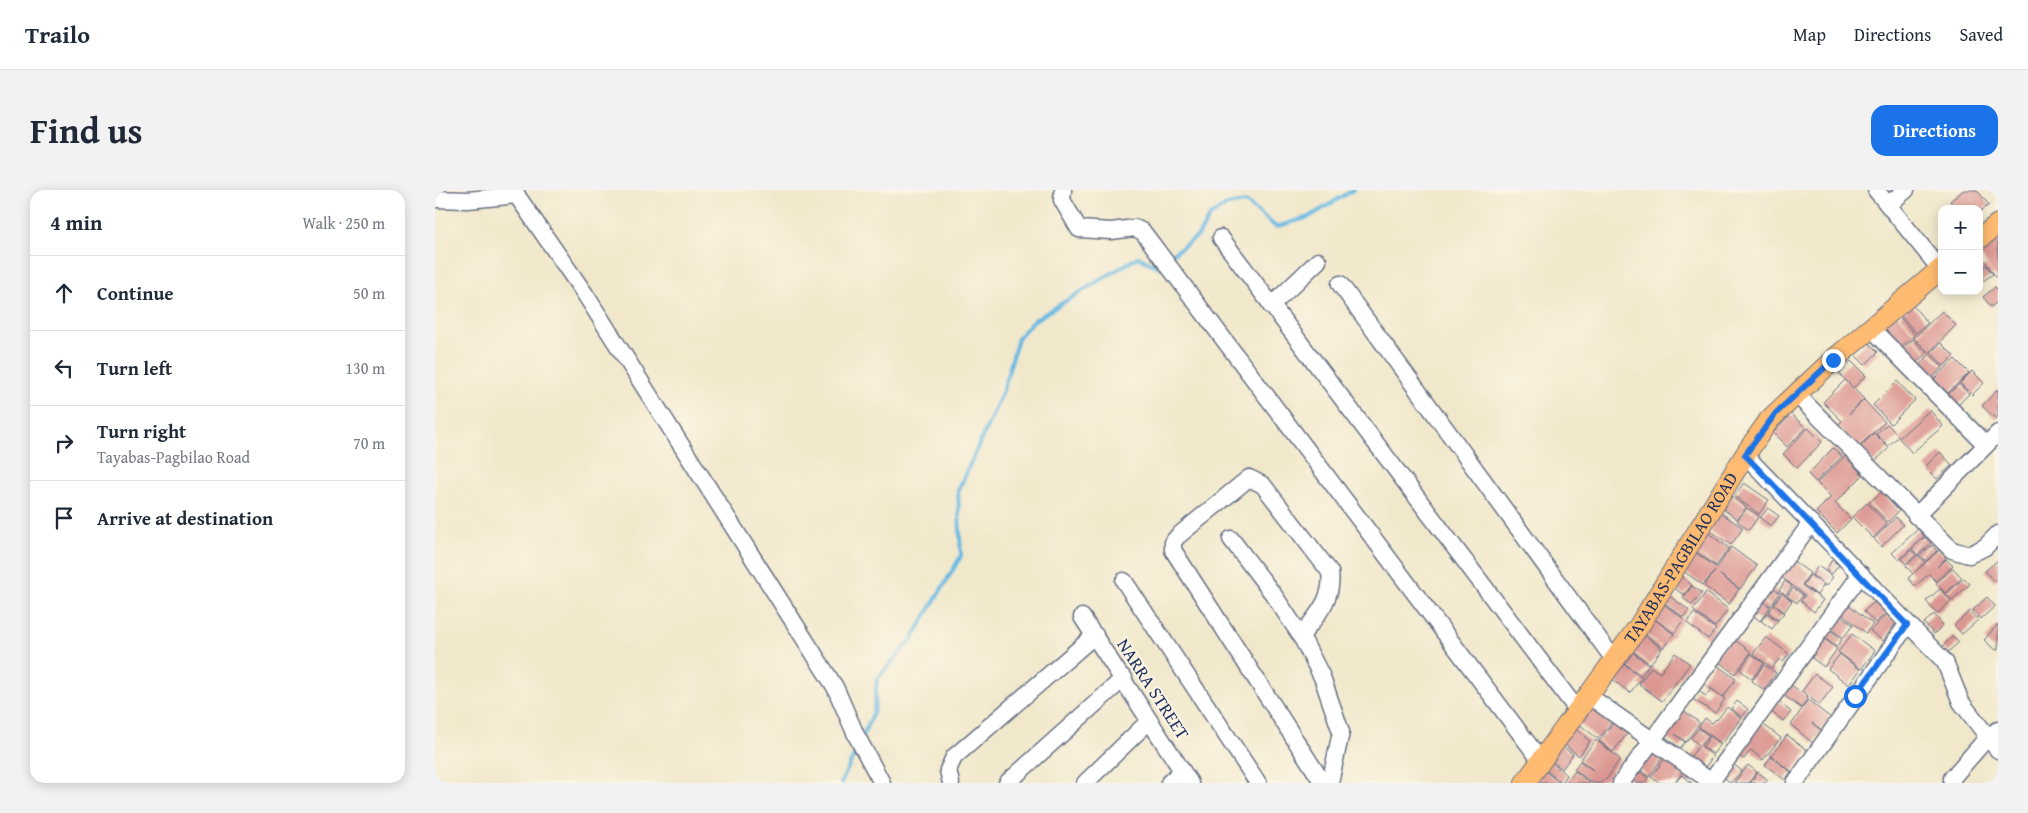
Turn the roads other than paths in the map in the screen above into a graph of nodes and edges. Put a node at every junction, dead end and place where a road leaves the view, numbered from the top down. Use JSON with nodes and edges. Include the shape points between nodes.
{"nodes":[{"id":1,"x":1063,"y":190,"type":"edge"},
{"id":2,"x":1876,"y":190,"type":"edge"},
{"id":3,"x":1906,"y":190,"type":"edge"},
{"id":4,"x":515,"y":193,"type":"edge"},
{"id":5,"x":435,"y":199,"type":"edge"},
{"id":6,"x":1888,"y":206,"type":"junction"},
{"id":7,"x":1998,"y":224,"type":"edge"},
{"id":8,"x":1983,"y":236,"type":"edge"},
{"id":9,"x":1221,"y":238,"type":"dead end"},
{"id":10,"x":1318,"y":261,"type":"dead end"},
{"id":11,"x":1938,"y":265,"type":"edge"},
{"id":12,"x":1938,"y":272,"type":"edge"},
{"id":13,"x":1340,"y":284,"type":"dead end"},
{"id":14,"x":1271,"y":306,"type":"junction"},
{"id":15,"x":1871,"y":328,"type":"junction"},
{"id":16,"x":1796,"y":394,"type":"junction"},
{"id":17,"x":1998,"y":433,"type":"edge"},
{"id":18,"x":1986,"y":445,"type":"junction"},
{"id":19,"x":1745,"y":455,"type":"junction"},
{"id":20,"x":1916,"y":516,"type":"junction"},
{"id":21,"x":1811,"y":524,"type":"junction"},
{"id":22,"x":1998,"y":534,"type":"edge"},
{"id":23,"x":1231,"y":539,"type":"dead end"},
{"id":24,"x":1861,"y":574,"type":"junction"},
{"id":25,"x":1124,"y":581,"type":"dead end"},
{"id":26,"x":1082,"y":617,"type":"dead end"},
{"id":27,"x":1907,"y":625,"type":"junction"},
{"id":28,"x":1095,"y":635,"type":"junction"},
{"id":29,"x":1301,"y":636,"type":"junction"},
{"id":30,"x":1615,"y":661,"type":"junction"},
{"id":31,"x":1124,"y":678,"type":"junction"},
{"id":32,"x":1583,"y":703,"type":"junction"},
{"id":33,"x":1149,"y":721,"type":"junction"},
{"id":34,"x":1994,"y":739,"type":"edge"},
{"id":35,"x":1652,"y":740,"type":"junction"},
{"id":36,"x":1541,"y":761,"type":"junction"},
{"id":37,"x":1186,"y":777,"type":"edge"},
{"id":38,"x":1711,"y":782,"type":"edge"},
{"id":39,"x":882,"y":783,"type":"edge"},
{"id":40,"x":951,"y":783,"type":"edge"},
{"id":41,"x":1007,"y":783,"type":"edge"},
{"id":42,"x":1085,"y":783,"type":"edge"},
{"id":43,"x":1169,"y":783,"type":"edge"},
{"id":44,"x":1258,"y":783,"type":"edge"},
{"id":45,"x":1323,"y":783,"type":"edge"},
{"id":46,"x":1330,"y":783,"type":"edge"},
{"id":47,"x":1525,"y":783,"type":"edge"},
{"id":48,"x":1621,"y":783,"type":"edge"},
{"id":49,"x":1795,"y":783,"type":"edge"},
{"id":50,"x":1952,"y":783,"type":"edge"}],
"edges":[{"from":1,"to":36,"type":"street","via":[[1062,200],[1079,229],[1111,231],[1135,228],[1143,232]]},
{"from":2,"to":6,"type":"street"},
{"from":3,"to":6,"type":"street"},
{"from":4,"to":5,"type":"street","via":[[468,200]]},
{"from":4,"to":39,"type":"street","via":[[585,294],[835,688]]},
{"from":6,"to":11,"type":"street"},
{"from":7,"to":8,"type":"main road"},
{"from":9,"to":14,"type":"street"},
{"from":10,"to":14,"type":"street"},
{"from":12,"to":15,"type":"main road","name":"TAYABAS-PAGBILAO ROAD"},
{"from":13,"to":30,"type":"street"},
{"from":14,"to":32,"type":"street"},
{"from":15,"to":16,"type":"main road","name":"TAYABAS-PAGBILAO ROAD"},
{"from":15,"to":18,"type":"street"},
{"from":16,"to":19,"type":"main road","name":"TAYABAS-PAGBILAO ROAD","via":[[1769,420]]},
{"from":16,"to":20,"type":"street"},
{"from":17,"to":18,"type":"street"},
{"from":18,"to":20,"type":"street"},
{"from":19,"to":21,"type":"street"},
{"from":19,"to":30,"type":"main road","name":"TAYABAS-PAGBILAO ROAD"},
{"from":20,"to":22,"type":"street","via":[[1952,550],[1969,555],[1985,547]]},
{"from":21,"to":24,"type":"street"},
{"from":21,"to":35,"type":"street"},
{"from":23,"to":29,"type":"street"},
{"from":24,"to":27,"type":"street"},
{"from":24,"to":38,"type":"street"},
{"from":25,"to":44,"type":"street"},
{"from":26,"to":28,"type":"street","name":"NARRA STREET"},
{"from":27,"to":34,"type":"street","via":[[1945,662],[1961,702]]},
{"from":27,"to":49,"type":"street"},
{"from":28,"to":31,"type":"street","name":"NARRA STREET"},
{"from":28,"to":40,"type":"street","via":[[954,758],[948,770]]},
{"from":29,"to":45,"type":"street","via":[[1328,600],[1331,572],[1263,485],[1249,478],[1178,536],[1173,542],[1173,550]]},
{"from":29,"to":46,"type":"street","via":[[1322,677],[1341,732]]},
{"from":30,"to":32,"type":"main road","name":"TAYABAS-PAGBILAO ROAD"},
{"from":31,"to":33,"type":"street","name":"NARRA STREET"},
{"from":31,"to":41,"type":"street"},
{"from":32,"to":35,"type":"street"},
{"from":32,"to":36,"type":"main road","name":"TAYABAS-PAGBILAO ROAD"},
{"from":33,"to":37,"type":"street","name":"NARRA STREET"},
{"from":33,"to":42,"type":"street"},
{"from":34,"to":50,"type":"street","via":[[1951,778]]},
{"from":35,"to":38,"type":"street"},
{"from":35,"to":48,"type":"street"},
{"from":36,"to":47,"type":"main road","name":"TAYABAS-PAGBILAO ROAD"},
{"from":37,"to":43,"type":"street"}]}
